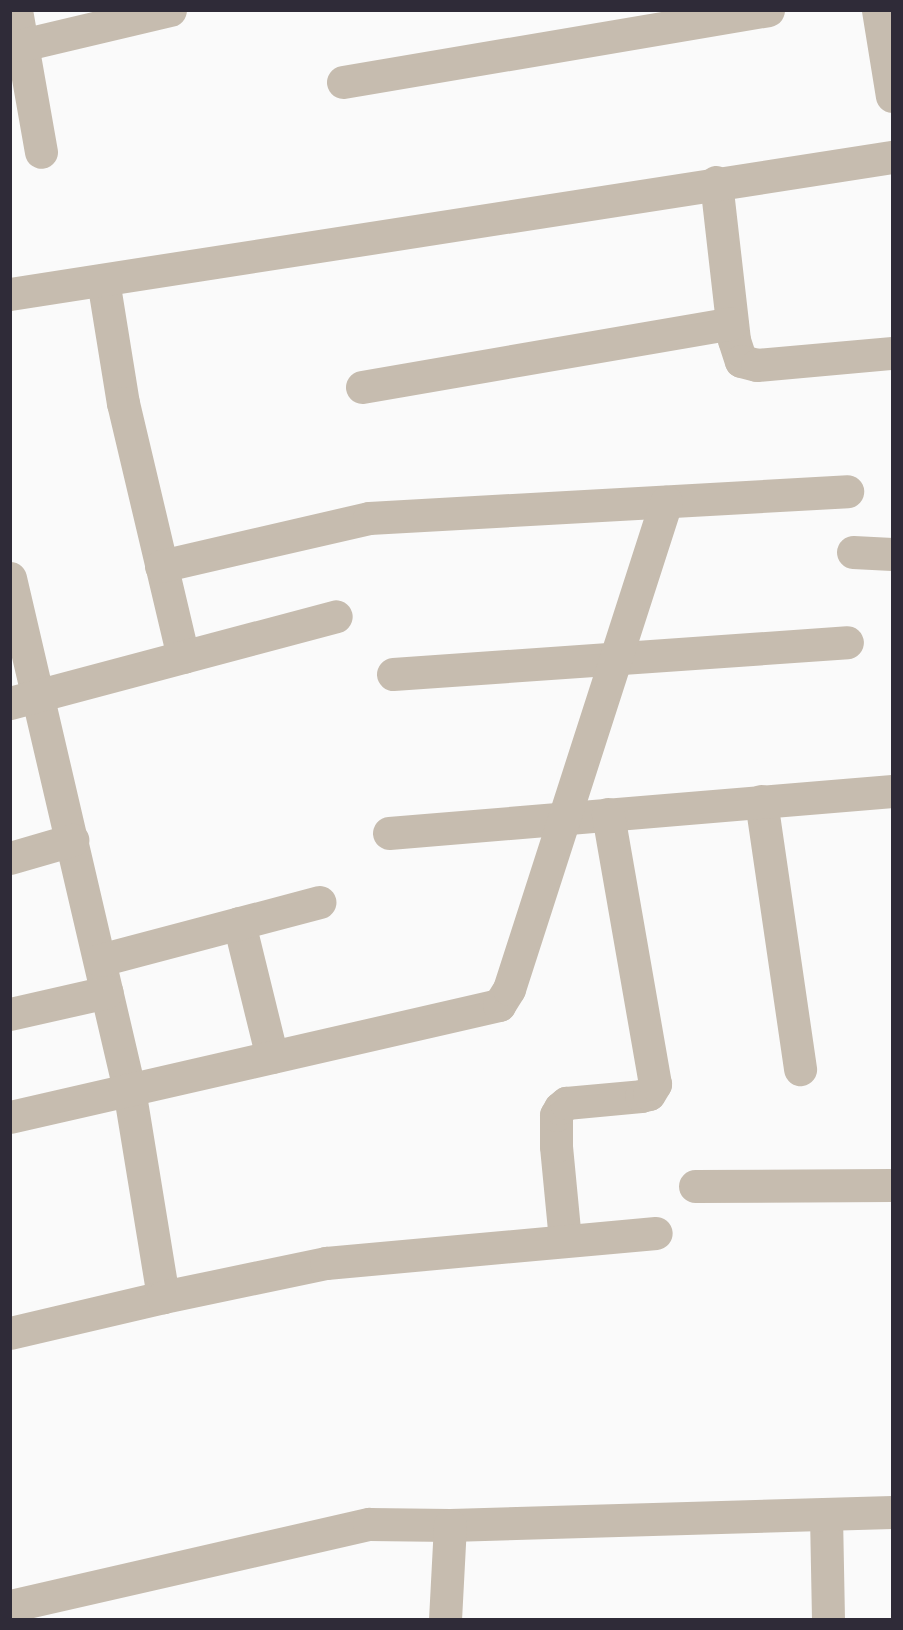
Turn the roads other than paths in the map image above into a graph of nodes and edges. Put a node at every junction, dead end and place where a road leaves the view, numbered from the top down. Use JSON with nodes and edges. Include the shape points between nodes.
{"nodes":[{"id":1,"x":16,"y":10,"type":"edge"},
{"id":2,"x":170,"y":10,"type":"edge"},
{"id":3,"x":768,"y":10,"type":"edge"},
{"id":4,"x":878,"y":10,"type":"edge"},
{"id":5,"x":22,"y":45,"type":"junction"},
{"id":6,"x":343,"y":82,"type":"dead end"},
{"id":7,"x":892,"y":96,"type":"edge"},
{"id":8,"x":40,"y":152,"type":"dead end"},
{"id":9,"x":892,"y":157,"type":"edge"},
{"id":10,"x":716,"y":183,"type":"junction"},
{"id":11,"x":103,"y":280,"type":"junction"},
{"id":12,"x":10,"y":294,"type":"edge"},
{"id":13,"x":732,"y":323,"type":"junction"},
{"id":14,"x":892,"y":353,"type":"edge"},
{"id":15,"x":362,"y":387,"type":"dead end"},
{"id":16,"x":847,"y":491,"type":"dead end"},
{"id":17,"x":666,"y":502,"type":"junction"},
{"id":18,"x":853,"y":552,"type":"dead end"},
{"id":19,"x":892,"y":554,"type":"edge"},
{"id":20,"x":161,"y":566,"type":"junction"},
{"id":21,"x":10,"y":578,"type":"edge"},
{"id":22,"x":336,"y":616,"type":"dead end"},
{"id":23,"x":847,"y":642,"type":"dead end"},
{"id":24,"x":183,"y":657,"type":"junction"},
{"id":25,"x":615,"y":659,"type":"junction"},
{"id":26,"x":393,"y":674,"type":"dead end"},
{"id":27,"x":24,"y":699,"type":"edge"},
{"id":28,"x":892,"y":791,"type":"edge"},
{"id":29,"x":761,"y":801,"type":"junction"},
{"id":30,"x":608,"y":814,"type":"junction"},
{"id":31,"x":564,"y":818,"type":"junction"},
{"id":32,"x":388,"y":834,"type":"dead end"},
{"id":33,"x":72,"y":840,"type":"junction"},
{"id":34,"x":10,"y":858,"type":"edge"},
{"id":35,"x":319,"y":902,"type":"dead end"},
{"id":36,"x":239,"y":923,"type":"junction"},
{"id":37,"x":100,"y":960,"type":"junction"},
{"id":38,"x":107,"y":992,"type":"junction"},
{"id":39,"x":10,"y":1014,"type":"edge"},
{"id":40,"x":272,"y":1057,"type":"junction"},
{"id":41,"x":800,"y":1069,"type":"dead end"},
{"id":42,"x":129,"y":1089,"type":"junction"},
{"id":43,"x":10,"y":1117,"type":"edge"},
{"id":44,"x":892,"y":1185,"type":"edge"},
{"id":45,"x":695,"y":1186,"type":"dead end"},
{"id":46,"x":656,"y":1233,"type":"dead end"},
{"id":47,"x":565,"y":1240,"type":"junction"},
{"id":48,"x":163,"y":1297,"type":"junction"},
{"id":49,"x":10,"y":1333,"type":"edge"},
{"id":50,"x":892,"y":1512,"type":"edge"},
{"id":51,"x":826,"y":1515,"type":"junction"},
{"id":52,"x":450,"y":1525,"type":"junction"},
{"id":53,"x":10,"y":1606,"type":"edge"},
{"id":54,"x":445,"y":1620,"type":"edge"},
{"id":55,"x":828,"y":1620,"type":"edge"}],
"edges":[{"from":1,"to":5,"type":"street"},
{"from":2,"to":5,"type":"street"},
{"from":3,"to":6,"type":"street"},
{"from":4,"to":7,"type":"street"},
{"from":5,"to":8,"type":"street"},
{"from":9,"to":10,"type":"street"},
{"from":10,"to":11,"type":"street"},
{"from":10,"to":13,"type":"street"},
{"from":11,"to":12,"type":"street"},
{"from":11,"to":20,"type":"street","via":[[123,403]]},
{"from":13,"to":14,"type":"street","via":[[741,361],[758,365]]},
{"from":13,"to":15,"type":"street"},
{"from":16,"to":17,"type":"street"},
{"from":17,"to":20,"type":"street","via":[[369,518]]},
{"from":17,"to":25,"type":"street"},
{"from":18,"to":19,"type":"street"},
{"from":20,"to":24,"type":"street"},
{"from":21,"to":27,"type":"street"},
{"from":22,"to":24,"type":"street"},
{"from":23,"to":25,"type":"street"},
{"from":24,"to":27,"type":"street"},
{"from":25,"to":26,"type":"street"},
{"from":25,"to":31,"type":"street"},
{"from":27,"to":33,"type":"street"},
{"from":28,"to":29,"type":"street"},
{"from":29,"to":30,"type":"street"},
{"from":29,"to":41,"type":"street"},
{"from":30,"to":31,"type":"street"},
{"from":30,"to":47,"type":"street","via":[[656,1084],[649,1094],[566,1103],[560,1108],[556,1115],[556,1146]]},
{"from":31,"to":32,"type":"street"},
{"from":31,"to":40,"type":"street","via":[[509,988],[499,1005]]},
{"from":33,"to":34,"type":"street"},
{"from":33,"to":37,"type":"street"},
{"from":35,"to":36,"type":"street"},
{"from":36,"to":37,"type":"street"},
{"from":36,"to":40,"type":"street"},
{"from":37,"to":38,"type":"street"},
{"from":38,"to":39,"type":"street"},
{"from":38,"to":42,"type":"street"},
{"from":40,"to":42,"type":"street"},
{"from":42,"to":43,"type":"street"},
{"from":42,"to":48,"type":"street"},
{"from":44,"to":45,"type":"street"},
{"from":46,"to":47,"type":"street"},
{"from":47,"to":48,"type":"street","via":[[357,1258]]},
{"from":48,"to":49,"type":"street"},
{"from":50,"to":51,"type":"street"},
{"from":51,"to":52,"type":"street"},
{"from":51,"to":55,"type":"street"},
{"from":52,"to":53,"type":"street","via":[[369,1524]]},
{"from":52,"to":54,"type":"street"}]}
